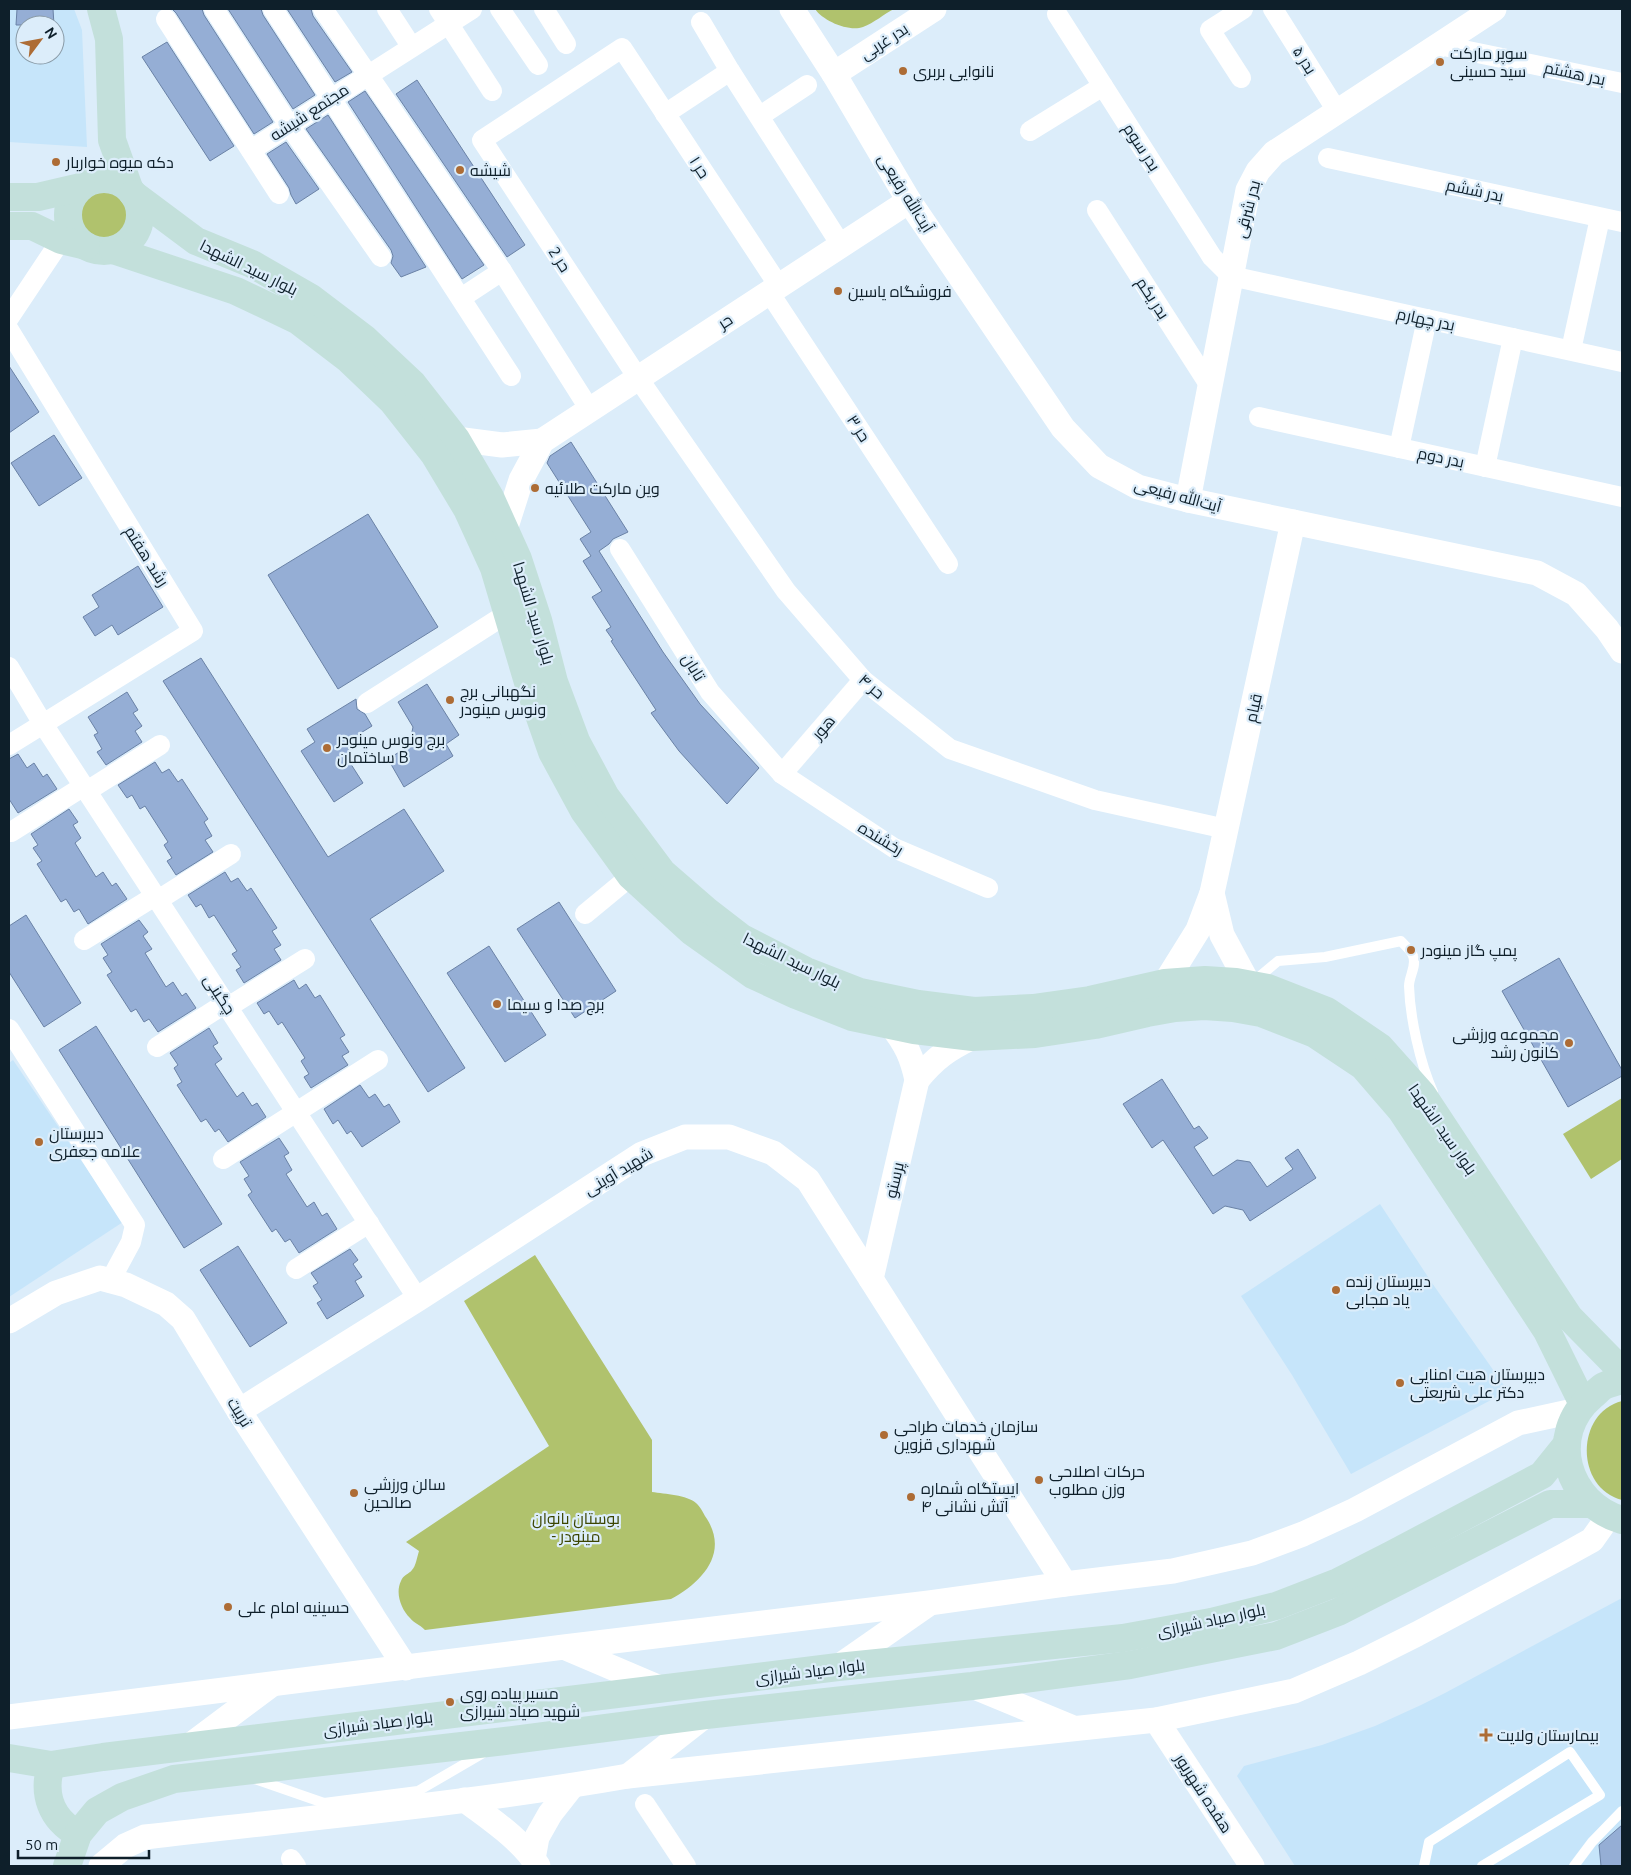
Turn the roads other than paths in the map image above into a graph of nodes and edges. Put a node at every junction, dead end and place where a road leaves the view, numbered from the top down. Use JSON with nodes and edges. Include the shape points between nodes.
{"nodes":[{"id":1,"x":101,"y":9,"type":"edge"},
{"id":2,"x":214,"y":9,"type":"edge"},
{"id":3,"x":273,"y":9,"type":"edge"},
{"id":4,"x":323,"y":9,"type":"edge"},
{"id":5,"x":387,"y":9,"type":"edge"},
{"id":6,"x":472,"y":9,"type":"edge"},
{"id":7,"x":500,"y":9,"type":"edge"},
{"id":8,"x":544,"y":9,"type":"edge"},
{"id":9,"x":792,"y":9,"type":"edge"},
{"id":10,"x":934,"y":9,"type":"edge"},
{"id":11,"x":1243,"y":9,"type":"edge"},
{"id":12,"x":1273,"y":9,"type":"edge"},
{"id":13,"x":1494,"y":9,"type":"edge"},
{"id":14,"x":1057,"y":14,"type":"dead end"},
{"id":15,"x":444,"y":16,"type":"edge"},
{"id":16,"x":166,"y":19,"type":"dead end"},
{"id":17,"x":701,"y":22,"type":"dead end"},
{"id":18,"x":566,"y":44,"type":"dead end"},
{"id":19,"x":1439,"y":44,"type":"junction"},
{"id":20,"x":412,"y":46,"type":"junction"},
{"id":21,"x":538,"y":64,"type":"dead end"},
{"id":22,"x":730,"y":71,"type":"junction"},
{"id":23,"x":834,"y":74,"type":"junction"},
{"id":24,"x":367,"y":75,"type":"junction"},
{"id":25,"x":1241,"y":78,"type":"dead end"},
{"id":26,"x":1622,"y":84,"type":"edge"},
{"id":27,"x":807,"y":85,"type":"dead end"},
{"id":28,"x":1103,"y":86,"type":"junction"},
{"id":29,"x":492,"y":91,"type":"dead end"},
{"id":30,"x":331,"y":98,"type":"junction"},
{"id":31,"x":1337,"y":111,"type":"junction"},
{"id":32,"x":665,"y":114,"type":"junction"},
{"id":33,"x":760,"y":116,"type":"junction"},
{"id":34,"x":289,"y":126,"type":"junction"},
{"id":35,"x":1030,"y":131,"type":"dead end"},
{"id":36,"x":112,"y":140,"type":"junction"},
{"id":37,"x":482,"y":140,"type":"joint"},
{"id":38,"x":251,"y":150,"type":"junction"},
{"id":39,"x":1328,"y":158,"type":"dead end"},
{"id":40,"x":82,"y":186,"type":"junction"},
{"id":41,"x":131,"y":191,"type":"junction"},
{"id":42,"x":280,"y":194,"type":"dead end"},
{"id":43,"x":9,"y":197,"type":"edge"},
{"id":44,"x":909,"y":201,"type":"junction"},
{"id":45,"x":1097,"y":210,"type":"dead end"},
{"id":46,"x":1600,"y":218,"type":"junction"},
{"id":47,"x":1622,"y":222,"type":"edge"},
{"id":48,"x":9,"y":226,"type":"edge"},
{"id":49,"x":73,"y":243,"type":"junction"},
{"id":50,"x":841,"y":245,"type":"junction"},
{"id":51,"x":113,"y":250,"type":"junction"},
{"id":52,"x":381,"y":257,"type":"dead end"},
{"id":53,"x":502,"y":271,"type":"junction"},
{"id":54,"x":1231,"y":276,"type":"junction"},
{"id":55,"x":774,"y":289,"type":"junction"},
{"id":56,"x":461,"y":298,"type":"junction"},
{"id":57,"x":9,"y":318,"type":"edge"},
{"id":58,"x":1427,"y":319,"type":"junction"},
{"id":59,"x":9,"y":330,"type":"edge"},
{"id":60,"x":1513,"y":338,"type":"junction"},
{"id":61,"x":1571,"y":350,"type":"junction"},
{"id":62,"x":1622,"y":362,"type":"edge"},
{"id":63,"x":511,"y":376,"type":"dead end"},
{"id":64,"x":638,"y":378,"type":"junction"},
{"id":65,"x":1210,"y":386,"type":"junction"},
{"id":66,"x":590,"y":410,"type":"junction"},
{"id":67,"x":1259,"y":417,"type":"dead end"},
{"id":68,"x":456,"y":439,"type":"junction"},
{"id":69,"x":542,"y":441,"type":"junction"},
{"id":70,"x":1399,"y":448,"type":"junction"},
{"id":71,"x":1486,"y":467,"type":"junction"},
{"id":72,"x":1622,"y":497,"type":"edge"},
{"id":73,"x":1188,"y":500,"type":"junction"},
{"id":74,"x":1294,"y":522,"type":"junction"},
{"id":75,"x":505,"y":530,"type":"junction"},
{"id":76,"x":620,"y":550,"type":"dead end"},
{"id":77,"x":948,"y":564,"type":"dead end"},
{"id":78,"x":508,"y":613,"type":"junction"},
{"id":79,"x":1622,"y":652,"type":"edge"},
{"id":80,"x":9,"y":667,"type":"edge"},
{"id":81,"x":863,"y":680,"type":"junction"},
{"id":82,"x":367,"y":703,"type":"dead end"},
{"id":83,"x":43,"y":724,"type":"junction"},
{"id":84,"x":9,"y":745,"type":"edge"},
{"id":85,"x":160,"y":745,"type":"dead end"},
{"id":86,"x":782,"y":774,"type":"junction"},
{"id":87,"x":85,"y":789,"type":"junction"},
{"id":88,"x":1226,"y":829,"type":"junction"},
{"id":89,"x":11,"y":832,"type":"dead end"},
{"id":90,"x":231,"y":854,"type":"dead end"},
{"id":91,"x":632,"y":862,"type":"junction"},
{"id":92,"x":988,"y":888,"type":"dead end"},
{"id":93,"x":1212,"y":893,"type":"junction"},
{"id":94,"x":157,"y":898,"type":"junction"},
{"id":95,"x":674,"y":899,"type":"junction"},
{"id":96,"x":585,"y":914,"type":"dead end"},
{"id":97,"x":84,"y":940,"type":"dead end"},
{"id":98,"x":305,"y":959,"type":"dead end"},
{"id":99,"x":1164,"y":983,"type":"junction"},
{"id":100,"x":1249,"y":985,"type":"junction"},
{"id":101,"x":227,"y":1005,"type":"junction"},
{"id":102,"x":891,"y":1025,"type":"junction"},
{"id":103,"x":9,"y":1029,"type":"edge"},
{"id":104,"x":973,"y":1037,"type":"junction"},
{"id":105,"x":157,"y":1047,"type":"dead end"},
{"id":106,"x":378,"y":1060,"type":"dead end"},
{"id":107,"x":917,"y":1080,"type":"junction"},
{"id":108,"x":296,"y":1112,"type":"junction"},
{"id":109,"x":223,"y":1159,"type":"dead end"},
{"id":110,"x":1474,"y":1173,"type":"junction"},
{"id":111,"x":369,"y":1223,"type":"junction"},
{"id":112,"x":296,"y":1269,"type":"dead end"},
{"id":113,"x":871,"y":1279,"type":"junction"},
{"id":114,"x":110,"y":1281,"type":"junction"},
{"id":115,"x":418,"y":1298,"type":"junction"},
{"id":116,"x":9,"y":1321,"type":"edge"},
{"id":117,"x":1622,"y":1371,"type":"edge"},
{"id":118,"x":1622,"y":1380,"type":"edge"},
{"id":119,"x":1580,"y":1407,"type":"junction"},
{"id":120,"x":239,"y":1411,"type":"junction"},
{"id":121,"x":1567,"y":1444,"type":"junction"},
{"id":122,"x":1607,"y":1513,"type":"edge"},
{"id":123,"x":1065,"y":1584,"type":"junction"},
{"id":124,"x":929,"y":1603,"type":"junction"},
{"id":125,"x":564,"y":1647,"type":"junction"},
{"id":126,"x":838,"y":1667,"type":"junction"},
{"id":127,"x":406,"y":1668,"type":"junction"},
{"id":128,"x":273,"y":1684,"type":"junction"},
{"id":129,"x":972,"y":1686,"type":"junction"},
{"id":130,"x":660,"y":1688,"type":"junction"},
{"id":131,"x":706,"y":1715,"type":"junction"},
{"id":132,"x":9,"y":1717,"type":"edge"},
{"id":133,"x":1156,"y":1720,"type":"junction"},
{"id":134,"x":1073,"y":1728,"type":"junction"},
{"id":135,"x":505,"y":1741,"type":"junction"},
{"id":136,"x":188,"y":1747,"type":"junction"},
{"id":137,"x":9,"y":1758,"type":"edge"},
{"id":138,"x":51,"y":1765,"type":"junction"},
{"id":139,"x":237,"y":1773,"type":"junction"},
{"id":140,"x":628,"y":1776,"type":"junction"},
{"id":141,"x":572,"y":1786,"type":"junction"},
{"id":142,"x":465,"y":1800,"type":"junction"},
{"id":143,"x":646,"y":1804,"type":"dead end"},
{"id":144,"x":1622,"y":1811,"type":"edge"},
{"id":145,"x":78,"y":1834,"type":"junction"},
{"id":146,"x":535,"y":1862,"type":"edge"},
{"id":147,"x":67,"y":1866,"type":"edge"},
{"id":148,"x":101,"y":1866,"type":"edge"},
{"id":149,"x":686,"y":1866,"type":"edge"},
{"id":150,"x":1252,"y":1866,"type":"edge"},
{"id":151,"x":1424,"y":1866,"type":"edge"},
{"id":152,"x":1482,"y":1866,"type":"edge"},
{"id":153,"x":1574,"y":1866,"type":"edge"}],
"edges":[{"from":1,"to":36,"type":"main road","via":[[109,39]]},
{"from":2,"to":34,"type":"street"},
{"from":3,"to":30,"type":"street"},
{"from":4,"to":24,"type":"street"},
{"from":5,"to":20,"type":"street"},
{"from":6,"to":15,"type":"street","name":"مجتمع شیشه"},
{"from":7,"to":21,"type":"street"},
{"from":8,"to":18,"type":"street"},
{"from":9,"to":23,"type":"street","name":"آیت‌الله رفیعی"},
{"from":10,"to":23,"type":"street","name":"بدر غربی"},
{"from":11,"to":25,"type":"street","via":[[1210,30]]},
{"from":12,"to":31,"type":"street","name":"بدر ۵"},
{"from":13,"to":19,"type":"street","name":"بدر شرقی"},
{"from":14,"to":28,"type":"street","name":"بدر سوم"},
{"from":15,"to":20,"type":"street","name":"مجتمع شیشه"},
{"from":15,"to":29,"type":"street"},
{"from":16,"to":38,"type":"street"},
{"from":17,"to":22,"type":"street"},
{"from":19,"to":26,"type":"street","name":"بدر هشتم"},
{"from":19,"to":31,"type":"street","name":"بدر شرقی"},
{"from":20,"to":24,"type":"street","name":"مجتمع شیشه"},
{"from":22,"to":32,"type":"street"},
{"from":22,"to":33,"type":"street"},
{"from":23,"to":44,"type":"street","name":"آیت‌الله رفیعی"},
{"from":24,"to":30,"type":"street","name":"مجتمع شیشه"},
{"from":24,"to":53,"type":"street"},
{"from":27,"to":33,"type":"street"},
{"from":28,"to":35,"type":"street"},
{"from":28,"to":54,"type":"street","name":"بدر سوم","via":[[1212,256]]},
{"from":30,"to":34,"type":"street","name":"مجتمع شیشه"},
{"from":30,"to":56,"type":"street"},
{"from":31,"to":54,"type":"street","name":"بدر شرقی","via":[[1274,153],[1258,171],[1248,190]]},
{"from":32,"to":37,"type":"street","name":"حر ۱","via":[[622,48]]},
{"from":32,"to":55,"type":"street","name":"حر ۱"},
{"from":33,"to":50,"type":"street"},
{"from":34,"to":38,"type":"street","name":"مجتمع شیشه"},
{"from":34,"to":52,"type":"street"},
{"from":36,"to":40,"type":"main road"},
{"from":36,"to":41,"type":"main road"},
{"from":37,"to":64,"type":"street","name":"حر 2"},
{"from":38,"to":42,"type":"street"},
{"from":39,"to":46,"type":"street","name":"بدر ششم"},
{"from":40,"to":41,"type":"main road","via":[[107,179],[119,182]]},
{"from":40,"to":43,"type":"main road","via":[[38,196]]},
{"from":40,"to":49,"type":"main road","via":[[72,198],[68,211],[69,224],[75,236]]},
{"from":41,"to":51,"type":"main road","via":[[137,198],[140,224],[125,245]]},
{"from":41,"to":68,"type":"main road","name":"بلوار سید الشهدا","via":[[196,241],[252,264],[311,298],[365,339],[412,384]]},
{"from":44,"to":50,"type":"street","name":"حر"},
{"from":44,"to":73,"type":"street","name":"آیت‌الله رفیعی","via":[[1063,428],[1099,466],[1138,487]]},
{"from":45,"to":65,"type":"street","name":"بدر یکم"},
{"from":46,"to":47,"type":"street","name":"بدر ششم"},
{"from":46,"to":61,"type":"street"},
{"from":48,"to":49,"type":"main road","via":[[32,226]]},
{"from":49,"to":51,"type":"main road","via":[[98,250]]},
{"from":49,"to":57,"type":"street"},
{"from":50,"to":55,"type":"street","name":"حر"},
{"from":51,"to":78,"type":"main road","name":"بلوار سید الشهدا","via":[[236,291],[296,320],[348,359],[393,402],[434,454],[467,509],[494,568]]},
{"from":53,"to":56,"type":"street"},
{"from":53,"to":66,"type":"street"},
{"from":54,"to":58,"type":"street","name":"بدر چهارم"},
{"from":54,"to":65,"type":"street","name":"بدر شرقی"},
{"from":55,"to":64,"type":"street","name":"حر"},
{"from":55,"to":77,"type":"street","name":"حر ۳"},
{"from":56,"to":63,"type":"street"},
{"from":58,"to":60,"type":"street","name":"بدر چهارم"},
{"from":58,"to":70,"type":"street"},
{"from":59,"to":83,"type":"street","name":"رشد هفتم","via":[[193,631]]},
{"from":60,"to":61,"type":"street","name":"بدر چهارم"},
{"from":60,"to":71,"type":"street"},
{"from":61,"to":62,"type":"street","name":"بدر چهارم"},
{"from":64,"to":66,"type":"street","name":"حر"},
{"from":64,"to":81,"type":"street","name":"حر ۴","via":[[786,590]]},
{"from":65,"to":73,"type":"street","name":"بدر شرقی"},
{"from":66,"to":69,"type":"street","name":"حر"},
{"from":67,"to":70,"type":"street","name":"بدر دوم"},
{"from":68,"to":69,"type":"street","name":"حر","via":[[502,445]]},
{"from":68,"to":75,"type":"main road","name":"بلوار سید الشهدا"},
{"from":69,"to":75,"type":"street","name":"حر","via":[[521,480]]},
{"from":70,"to":71,"type":"street","name":"بدر دوم"},
{"from":71,"to":72,"type":"street","name":"بدر دوم"},
{"from":73,"to":74,"type":"street","name":"آیت‌الله رفیعی"},
{"from":74,"to":79,"type":"street","name":"آیت‌الله رفیعی","via":[[1537,573],[1576,594],[1607,629]]},
{"from":74,"to":88,"type":"street","name":"قیام"},
{"from":75,"to":91,"type":"main road","name":"بلوار سید الشهدا","via":[[518,558],[554,682],[576,741],[606,797]]},
{"from":76,"to":86,"type":"street","name":"تابان","via":[[710,692]]},
{"from":78,"to":82,"type":"street"},
{"from":78,"to":91,"type":"main road","name":"بلوار سید الشهدا","via":[[552,752],[584,811]]},
{"from":80,"to":83,"type":"street","name":"چگینی"},
{"from":81,"to":86,"type":"street","name":"هور"},
{"from":81,"to":88,"type":"street","name":"حر ۴","via":[[950,749],[1095,800]]},
{"from":83,"to":84,"type":"street"},
{"from":83,"to":87,"type":"street","name":"چگینی"},
{"from":85,"to":87,"type":"street"},
{"from":86,"to":92,"type":"street","name":"رخشنده","via":[[894,848]]},
{"from":87,"to":89,"type":"street"},
{"from":87,"to":94,"type":"street","name":"چگینی"},
{"from":88,"to":93,"type":"street","name":"قیام"},
{"from":90,"to":94,"type":"street"},
{"from":91,"to":95,"type":"main road","name":"بلوار سید الشهدا"},
{"from":91,"to":96,"type":"street"},
{"from":93,"to":99,"type":"street","name":"قیام","via":[[1198,930]]},
{"from":93,"to":100,"type":"street","name":"قیام","via":[[1222,935]]},
{"from":94,"to":97,"type":"street"},
{"from":94,"to":101,"type":"street","name":"چگینی"},
{"from":95,"to":99,"type":"main road","name":"بلوار سید الشهدا","via":[[806,970],[860,992],[918,1004],[974,1011],[1033,1008],[1090,1000]]},
{"from":95,"to":102,"type":"main road","name":"بلوار سید الشهدا","via":[[691,931],[753,975],[852,1017]]},
{"from":98,"to":101,"type":"street"},
{"from":99,"to":100,"type":"main road","name":"بلوار سید الشهدا","via":[[1205,980]]},
{"from":100,"to":110,"type":"main road","name":"بلوار سید الشهدا","via":[[1268,988],[1327,1011],[1380,1047],[1422,1094]]},
{"from":100,"to":110,"type":"lane","via":[[1278,961],[1325,957],[1402,941],[1413,955],[1409,985],[1426,1076]]},
{"from":101,"to":105,"type":"street"},
{"from":101,"to":108,"type":"street","name":"چگینی"},
{"from":102,"to":104,"type":"main road","name":"بلوار سید الشهدا"},
{"from":102,"to":107,"type":"street","name":"پرستو","via":[[907,1047]]},
{"from":103,"to":114,"type":"street","via":[[135,1225],[131,1242]]},
{"from":104,"to":107,"type":"street","name":"پرستو","via":[[932,1062]]},
{"from":104,"to":119,"type":"main road","name":"بلوار سید الشهدا","via":[[1035,1034],[1095,1026],[1147,1013],[1204,1006],[1261,1014],[1315,1034],[1362,1066],[1401,1110],[1547,1331]]},
{"from":106,"to":108,"type":"street"},
{"from":107,"to":113,"type":"street","name":"پرستو"},
{"from":108,"to":109,"type":"street"},
{"from":108,"to":111,"type":"street","name":"چگینی"},
{"from":110,"to":117,"type":"main road","name":"بلوار سید الشهدا","via":[[1568,1317]]},
{"from":111,"to":112,"type":"street"},
{"from":111,"to":115,"type":"street","name":"چگینی"},
{"from":113,"to":115,"type":"street","name":"شهید آوینی","via":[[808,1180],[773,1153],[729,1136],[685,1137],[642,1154]]},
{"from":113,"to":123,"type":"street","name":"شهید آوینی"},
{"from":114,"to":116,"type":"street","name":"تربیت","via":[[100,1278],[56,1293]]},
{"from":114,"to":120,"type":"street","name":"تربیت","via":[[146,1293],[183,1319]]},
{"from":115,"to":120,"type":"street","name":"شهید آوینی"},
{"from":118,"to":119,"type":"main road","via":[[1603,1386]]},
{"from":119,"to":121,"type":"main road","via":[[1570,1427]]},
{"from":119,"to":123,"type":"street","via":[[1518,1423],[1355,1510],[1252,1553],[1173,1571]]},
{"from":120,"to":127,"type":"street","name":"تربیت"},
{"from":121,"to":122,"type":"main road","via":[[1569,1466],[1577,1487]]},
{"from":121,"to":126,"type":"main road","name":"بلوار صیاد شیرازی","via":[[1542,1475],[1338,1582],[1276,1606],[1123,1638]]},
{"from":122,"to":129,"type":"main road","name":"بلوار صیاد شیرازی","via":[[1550,1504],[1338,1612],[1276,1636],[1130,1666]]},
{"from":122,"to":133,"type":"street","via":[[1592,1540],[1359,1663],[1294,1691]]},
{"from":123,"to":124,"type":"street"},
{"from":124,"to":125,"type":"street"},
{"from":124,"to":126,"type":"street"},
{"from":125,"to":127,"type":"street"},
{"from":125,"to":130,"type":"street"},
{"from":126,"to":130,"type":"main road","name":"بلوار صیاد شیرازی"},
{"from":127,"to":128,"type":"street"},
{"from":128,"to":132,"type":"street"},
{"from":128,"to":136,"type":"street"},
{"from":129,"to":131,"type":"main road","name":"بلوار صیاد شیرازی"},
{"from":129,"to":134,"type":"street"},
{"from":130,"to":136,"type":"main road","name":"بلوار صیاد شیرازی"},
{"from":131,"to":135,"type":"main road","name":"بلوار صیاد شیرازی"},
{"from":131,"to":140,"type":"street"},
{"from":133,"to":134,"type":"street"},
{"from":133,"to":150,"type":"street","name":"هفده شهریور"},
{"from":134,"to":140,"type":"street"},
{"from":135,"to":139,"type":"main road","name":"بلوار صیاد شیرازی"},
{"from":135,"to":139,"type":"lane","via":[[418,1791],[324,1802]]},
{"from":136,"to":138,"type":"main road","name":"بلوار صیاد شیرازی"},
{"from":137,"to":138,"type":"main road","name":"بلوار صیاد شیرازی"},
{"from":138,"to":145,"type":"main road","via":[[46,1788],[52,1810],[67,1828]]},
{"from":139,"to":145,"type":"main road","name":"بلوار صیاد شیرازی","via":[[174,1779],[122,1797],[97,1811]]},
{"from":140,"to":141,"type":"street"},
{"from":141,"to":142,"type":"street"},
{"from":141,"to":146,"type":"street","via":[[537,1837]]},
{"from":142,"to":146,"type":"street","via":[[508,1834]]},
{"from":142,"to":148,"type":"street","via":[[145,1837],[125,1846]]},
{"from":143,"to":149,"type":"street"},
{"from":144,"to":153,"type":"lane"},
{"from":145,"to":147,"type":"main road","name":"بلوار صیاد شیرازی"},
{"from":151,"to":152,"type":"lane","via":[[1428,1842],[1570,1752],[1600,1795]]}]}
